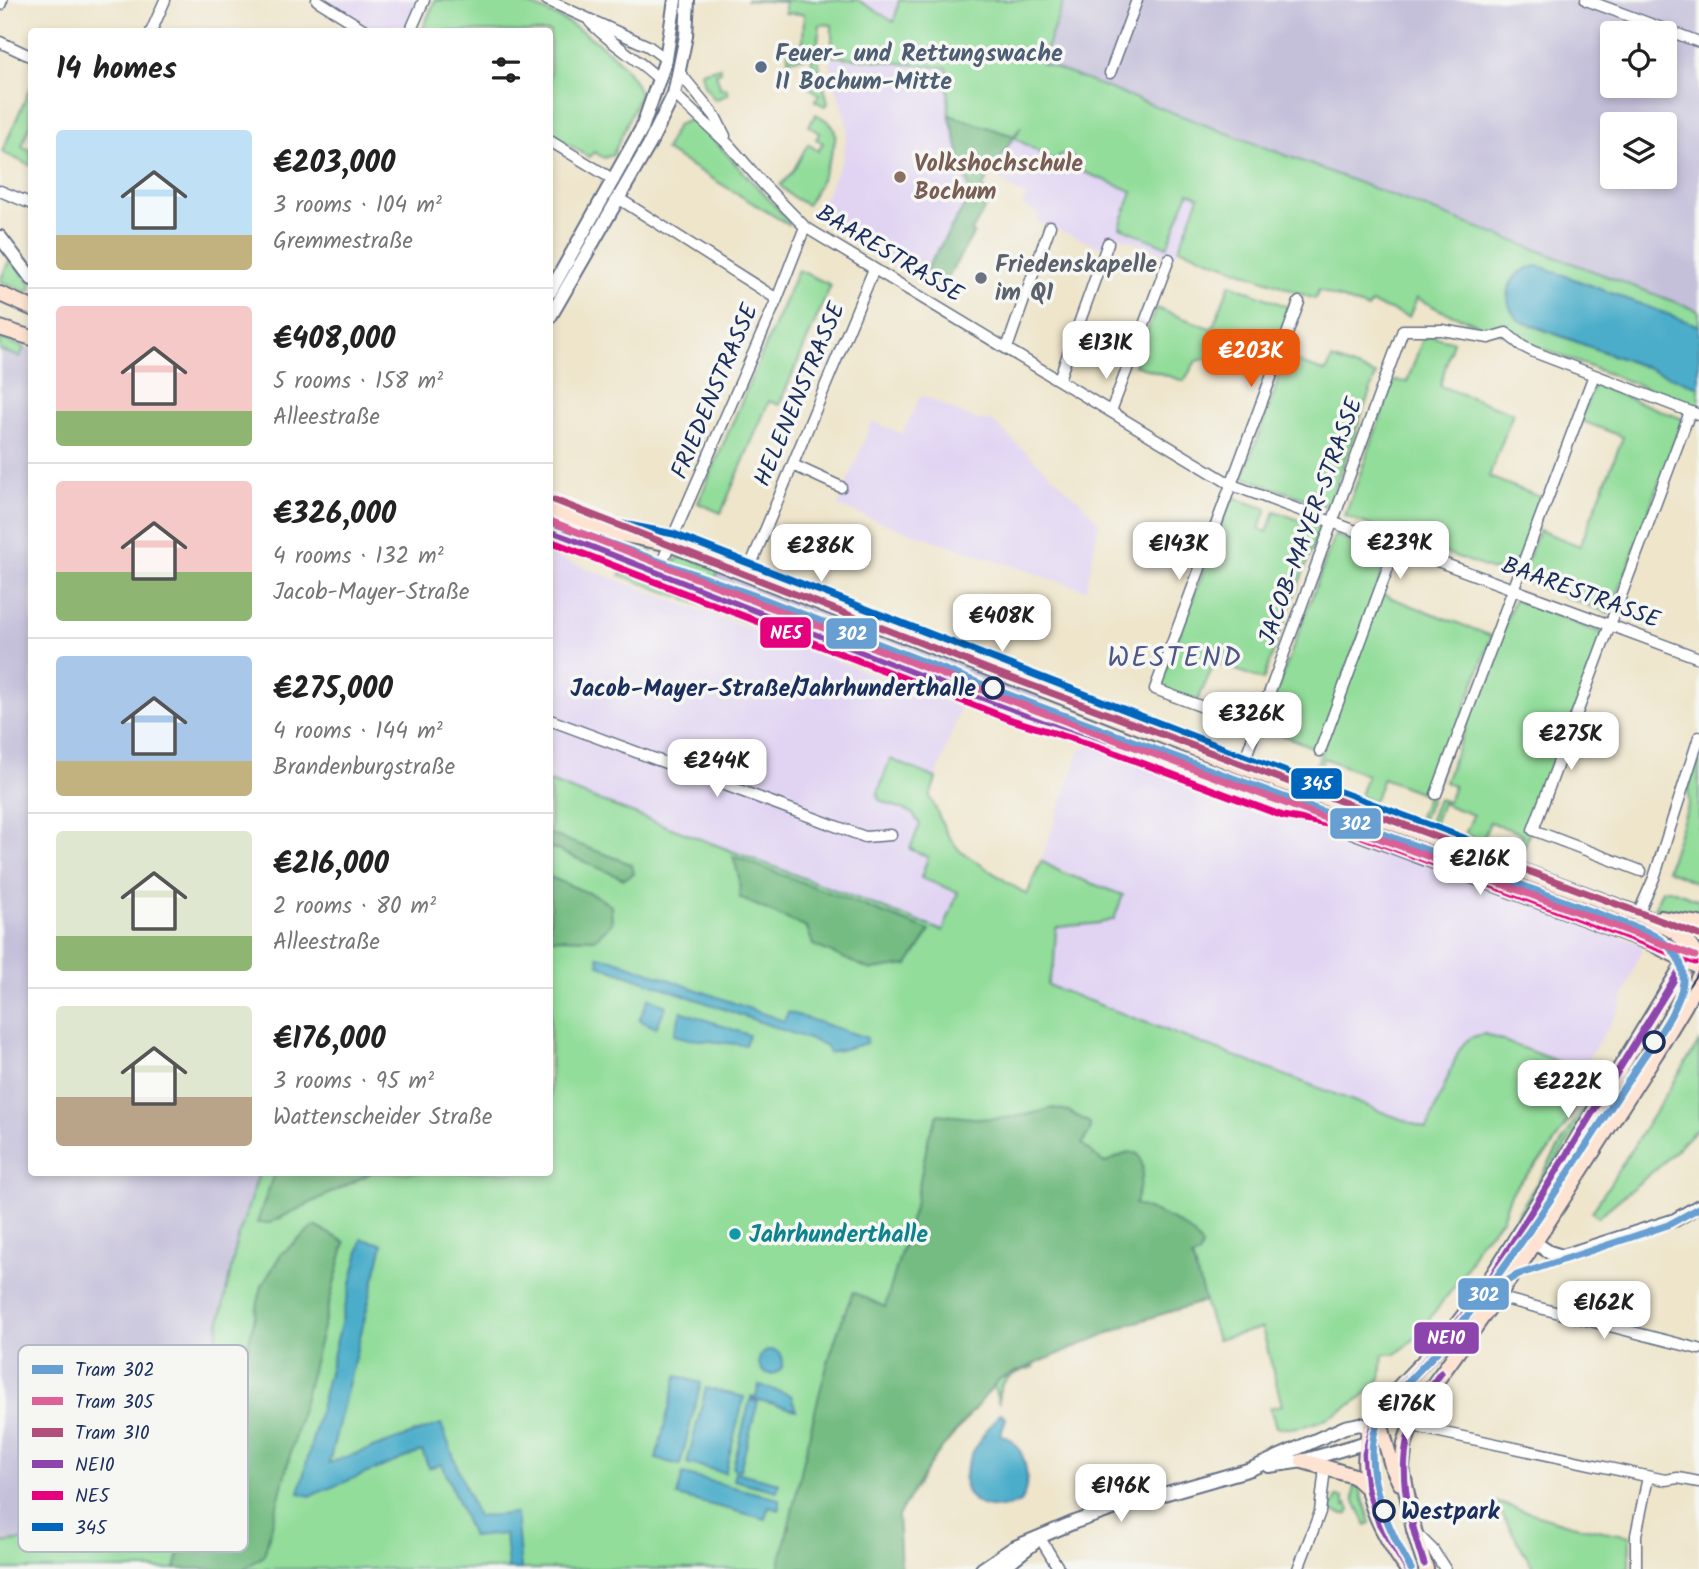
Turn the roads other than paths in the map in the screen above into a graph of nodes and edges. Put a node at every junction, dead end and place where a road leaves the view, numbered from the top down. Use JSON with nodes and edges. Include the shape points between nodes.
{"nodes":[{"id":1,"x":166,"y":0,"type":"edge"},
{"id":2,"x":317,"y":0,"type":"edge"},
{"id":3,"x":424,"y":0,"type":"edge"},
{"id":4,"x":547,"y":0,"type":"edge"},
{"id":5,"x":675,"y":0,"type":"edge"},
{"id":6,"x":688,"y":0,"type":"edge"},
{"id":7,"x":1137,"y":0,"type":"edge"},
{"id":8,"x":1586,"y":0,"type":"edge"},
{"id":9,"x":584,"y":17,"type":"junction"},
{"id":10,"x":154,"y":28,"type":"edge"},
{"id":11,"x":362,"y":28,"type":"edge"},
{"id":12,"x":412,"y":28,"type":"edge"},
{"id":13,"x":0,"y":42,"type":"edge"},
{"id":14,"x":1699,"y":42,"type":"edge"},
{"id":15,"x":28,"y":55,"type":"edge"},
{"id":16,"x":666,"y":59,"type":"junction"},
{"id":17,"x":680,"y":73,"type":"junction"},
{"id":18,"x":1110,"y":73,"type":"dead end"},
{"id":19,"x":660,"y":80,"type":"junction"},
{"id":20,"x":674,"y":94,"type":"junction"},
{"id":21,"x":553,"y":143,"type":"edge"},
{"id":22,"x":730,"y":146,"type":"junction"},
{"id":23,"x":614,"y":180,"type":"junction"},
{"id":24,"x":0,"y":191,"type":"edge"},
{"id":25,"x":618,"y":198,"type":"junction"},
{"id":26,"x":28,"y":202,"type":"edge"},
{"id":27,"x":1050,"y":226,"type":"dead end"},
{"id":28,"x":805,"y":227,"type":"junction"},
{"id":29,"x":0,"y":237,"type":"edge"},
{"id":30,"x":1108,"y":243,"type":"dead end"},
{"id":31,"x":1169,"y":259,"type":"dead end"},
{"id":32,"x":874,"y":268,"type":"junction"},
{"id":33,"x":28,"y":274,"type":"edge"},
{"id":34,"x":553,"y":287,"type":"edge"},
{"id":35,"x":0,"y":294,"type":"edge"},
{"id":36,"x":777,"y":299,"type":"junction"},
{"id":37,"x":1299,"y":302,"type":"dead end"},
{"id":38,"x":28,"y":306,"type":"edge"},
{"id":39,"x":553,"y":312,"type":"edge"},
{"id":40,"x":0,"y":328,"type":"edge"},
{"id":41,"x":28,"y":337,"type":"edge"},
{"id":42,"x":1007,"y":348,"type":"junction"},
{"id":43,"x":1594,"y":375,"type":"junction"},
{"id":44,"x":1059,"y":379,"type":"junction"},
{"id":45,"x":1111,"y":411,"type":"junction"},
{"id":46,"x":1695,"y":413,"type":"edge"},
{"id":47,"x":793,"y":465,"type":"junction"},
{"id":48,"x":1232,"y":485,"type":"junction"},
{"id":49,"x":841,"y":487,"type":"dead end"},
{"id":50,"x":553,"y":509,"type":"edge"},
{"id":51,"x":1332,"y":523,"type":"junction"},
{"id":52,"x":553,"y":531,"type":"edge"},
{"id":53,"x":670,"y":544,"type":"junction"},
{"id":54,"x":1396,"y":546,"type":"junction"},
{"id":55,"x":658,"y":571,"type":"junction"},
{"id":56,"x":747,"y":574,"type":"junction"},
{"id":57,"x":1513,"y":589,"type":"junction"},
{"id":58,"x":1610,"y":624,"type":"junction"},
{"id":59,"x":1699,"y":658,"type":"edge"},
{"id":60,"x":553,"y":721,"type":"edge"},
{"id":61,"x":1256,"y":727,"type":"junction"},
{"id":62,"x":1699,"y":737,"type":"edge"},
{"id":63,"x":1320,"y":751,"type":"dead end"},
{"id":64,"x":1242,"y":767,"type":"junction"},
{"id":65,"x":1436,"y":794,"type":"dead end"},
{"id":66,"x":891,"y":835,"type":"dead end"},
{"id":67,"x":1641,"y":871,"type":"dead end"},
{"id":68,"x":1639,"y":914,"type":"junction"},
{"id":69,"x":1699,"y":925,"type":"edge"},
{"id":70,"x":1696,"y":959,"type":"edge"},
{"id":71,"x":1699,"y":976,"type":"edge"},
{"id":72,"x":1699,"y":1206,"type":"edge"},
{"id":73,"x":1519,"y":1232,"type":"junction"},
{"id":74,"x":1535,"y":1243,"type":"junction"},
{"id":75,"x":1497,"y":1297,"type":"junction"},
{"id":76,"x":1699,"y":1349,"type":"edge"},
{"id":77,"x":1413,"y":1418,"type":"junction"},
{"id":78,"x":1375,"y":1430,"type":"junction"},
{"id":79,"x":1303,"y":1461,"type":"junction"},
{"id":80,"x":1325,"y":1468,"type":"junction"},
{"id":81,"x":1251,"y":1469,"type":"junction"},
{"id":82,"x":1648,"y":1477,"type":"junction"},
{"id":83,"x":1699,"y":1482,"type":"edge"},
{"id":84,"x":1368,"y":1489,"type":"junction"},
{"id":85,"x":1407,"y":1500,"type":"junction"},
{"id":86,"x":1414,"y":1530,"type":"junction"},
{"id":87,"x":1040,"y":1538,"type":"junction"},
{"id":88,"x":982,"y":1569,"type":"edge"},
{"id":89,"x":1001,"y":1569,"type":"edge"},
{"id":90,"x":1059,"y":1569,"type":"edge"},
{"id":91,"x":1298,"y":1569,"type":"edge"},
{"id":92,"x":1407,"y":1569,"type":"edge"},
{"id":93,"x":1426,"y":1569,"type":"edge"},
{"id":94,"x":1445,"y":1569,"type":"edge"},
{"id":95,"x":1636,"y":1569,"type":"edge"}],
"edges":[{"from":1,"to":10,"type":"street"},
{"from":2,"to":11,"type":"street"},
{"from":3,"to":12,"type":"street"},
{"from":4,"to":9,"type":"street"},
{"from":5,"to":16,"type":"street"},
{"from":6,"to":17,"type":"street"},
{"from":7,"to":18,"type":"street"},
{"from":8,"to":14,"type":"street"},
{"from":9,"to":16,"type":"street"},
{"from":9,"to":19,"type":"street"},
{"from":13,"to":15,"type":"street"},
{"from":16,"to":17,"type":"street"},
{"from":16,"to":19,"type":"street"},
{"from":17,"to":20,"type":"street"},
{"from":17,"to":22,"type":"street","name":"BAARESTRASSE","via":[[715,116]]},
{"from":19,"to":20,"type":"street"},
{"from":19,"to":23,"type":"street","via":[[642,128]]},
{"from":20,"to":22,"type":"street","name":"BAARESTRASSE"},
{"from":20,"to":25,"type":"street"},
{"from":21,"to":23,"type":"street"},
{"from":22,"to":28,"type":"street","name":"BAARESTRASSE"},
{"from":23,"to":34,"type":"street"},
{"from":24,"to":26,"type":"street"},
{"from":25,"to":36,"type":"street"},
{"from":25,"to":39,"type":"street"},
{"from":27,"to":42,"type":"street"},
{"from":28,"to":32,"type":"street","name":"BAARESTRASSE"},
{"from":28,"to":36,"type":"street","name":"FRIEDENSTRASSE"},
{"from":29,"to":33,"type":"street"},
{"from":30,"to":44,"type":"street"},
{"from":31,"to":45,"type":"street"},
{"from":32,"to":42,"type":"street","name":"BAARESTRASSE"},
{"from":32,"to":47,"type":"street","name":"HELENENSTRASSE"},
{"from":35,"to":38,"type":"main road"},
{"from":36,"to":53,"type":"street","name":"FRIEDENSTRASSE"},
{"from":37,"to":48,"type":"street"},
{"from":40,"to":41,"type":"main road"},
{"from":42,"to":44,"type":"street","name":"BAARESTRASSE"},
{"from":43,"to":46,"type":"street"},
{"from":43,"to":51,"type":"street","name":"JACOB-MAYER-STRASSE","via":[[1522,346],[1506,332],[1489,338],[1442,330],[1403,330]]},
{"from":43,"to":57,"type":"street"},
{"from":44,"to":45,"type":"street","name":"BAARESTRASSE"},
{"from":45,"to":48,"type":"street","name":"BAARESTRASSE"},
{"from":46,"to":58,"type":"street"},
{"from":47,"to":49,"type":"street"},
{"from":47,"to":56,"type":"street","name":"HELENENSTRASSE"},
{"from":48,"to":51,"type":"street","name":"BAARESTRASSE"},
{"from":48,"to":61,"type":"street","via":[[1155,689]]},
{"from":50,"to":53,"type":"main road","via":[[615,533]]},
{"from":51,"to":54,"type":"street","name":"BAARESTRASSE"},
{"from":51,"to":61,"type":"street","name":"JACOB-MAYER-STRASSE"},
{"from":52,"to":55,"type":"main road"},
{"from":53,"to":55,"type":"street","name":"FRIEDENSTRASSE"},
{"from":53,"to":56,"type":"main road"},
{"from":54,"to":57,"type":"street","name":"BAARESTRASSE"},
{"from":54,"to":63,"type":"street"},
{"from":55,"to":70,"type":"main road","via":[[930,678],[1141,751]]},
{"from":56,"to":64,"type":"main road"},
{"from":57,"to":58,"type":"street","name":"BAARESTRASSE"},
{"from":57,"to":65,"type":"street"},
{"from":58,"to":59,"type":"street","name":"BAARESTRASSE"},
{"from":58,"to":67,"type":"street","via":[[1533,830]]},
{"from":60,"to":66,"type":"street","via":[[865,837]]},
{"from":61,"to":64,"type":"street","name":"JACOB-MAYER-STRASSE"},
{"from":62,"to":68,"type":"street"},
{"from":64,"to":68,"type":"main road"},
{"from":68,"to":69,"type":"main road"},
{"from":68,"to":70,"type":"main road","via":[[1677,932]]},
{"from":70,"to":73,"type":"main road"},
{"from":71,"to":74,"type":"main road","via":[[1656,1053]]},
{"from":72,"to":74,"type":"street","via":[[1675,1220],[1571,1254],[1554,1254]]},
{"from":73,"to":74,"type":"street"},
{"from":73,"to":78,"type":"main road","via":[[1448,1335],[1389,1399]]},
{"from":74,"to":75,"type":"main road"},
{"from":75,"to":76,"type":"street"},
{"from":75,"to":77,"type":"main road","via":[[1423,1397]]},
{"from":77,"to":78,"type":"main road"},
{"from":77,"to":82,"type":"street","via":[[1421,1428]]},
{"from":77,"to":85,"type":"main road","via":[[1403,1455]]},
{"from":78,"to":79,"type":"street"},
{"from":78,"to":81,"type":"street","via":[[1360,1424],[1345,1427]]},
{"from":78,"to":84,"type":"main road","via":[[1365,1462]]},
{"from":78,"to":85,"type":"main road"},
{"from":79,"to":80,"type":"main road"},
{"from":79,"to":81,"type":"street"},
{"from":80,"to":84,"type":"main road","via":[[1354,1476]]},
{"from":80,"to":91,"type":"street","via":[[1320,1512]]},
{"from":81,"to":87,"type":"street","via":[[1125,1505]]},
{"from":82,"to":83,"type":"street"},
{"from":82,"to":95,"type":"street","via":[[1636,1535]]},
{"from":84,"to":92,"type":"main road","via":[[1378,1521]]},
{"from":85,"to":86,"type":"main road"},
{"from":86,"to":93,"type":"main road"},
{"from":86,"to":94,"type":"street"},
{"from":87,"to":88,"type":"street","via":[[1013,1548]]},
{"from":87,"to":89,"type":"street"},
{"from":87,"to":90,"type":"street"}]}
